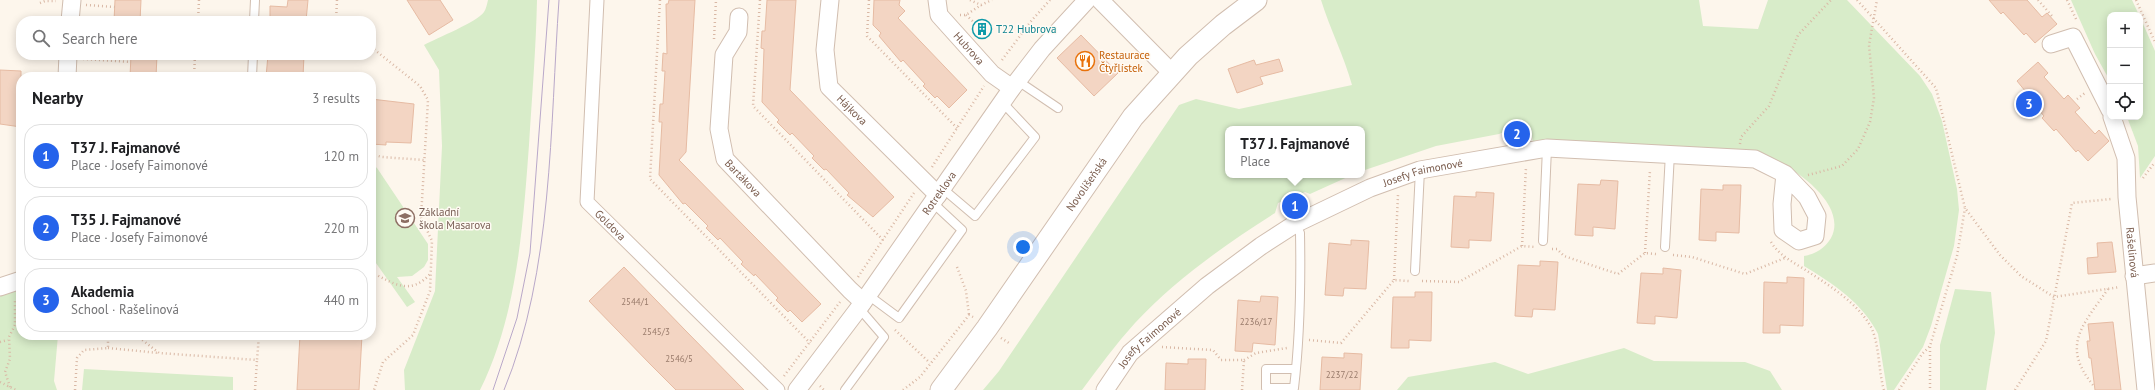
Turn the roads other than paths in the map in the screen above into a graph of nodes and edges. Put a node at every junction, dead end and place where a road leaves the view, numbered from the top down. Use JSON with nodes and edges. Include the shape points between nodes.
{"nodes":[{"id":1,"x":255,"y":0,"type":"edge"},
{"id":2,"x":598,"y":0,"type":"edge"},
{"id":3,"x":830,"y":0,"type":"edge"},
{"id":4,"x":1087,"y":0,"type":"edge"},
{"id":5,"x":1100,"y":0,"type":"edge"},
{"id":6,"x":1256,"y":0,"type":"edge"},
{"id":7,"x":72,"y":2,"type":"edge"},
{"id":8,"x":938,"y":7,"type":"edge"},
{"id":9,"x":71,"y":16,"type":"edge"},
{"id":10,"x":254,"y":16,"type":"edge"},
{"id":11,"x":739,"y":17,"type":"dead end"},
{"id":12,"x":2050,"y":44,"type":"dead end"},
{"id":13,"x":74,"y":60,"type":"edge"},
{"id":14,"x":253,"y":60,"type":"edge"},
{"id":15,"x":69,"y":72,"type":"edge"},
{"id":16,"x":252,"y":72,"type":"edge"},
{"id":17,"x":1172,"y":73,"type":"junction"},
{"id":18,"x":1015,"y":85,"type":"junction"},
{"id":19,"x":1003,"y":102,"type":"junction"},
{"id":20,"x":2107,"y":104,"type":"edge"},
{"id":21,"x":1058,"y":108,"type":"dead end"},
{"id":22,"x":2113,"y":120,"type":"edge"},
{"id":23,"x":1547,"y":154,"type":"junction"},
{"id":24,"x":1670,"y":160,"type":"junction"},
{"id":25,"x":1420,"y":175,"type":"junction"},
{"id":26,"x":1788,"y":177,"type":"road end"},
{"id":27,"x":938,"y":195,"type":"junction"},
{"id":28,"x":1295,"y":224,"type":"junction"},
{"id":29,"x":1543,"y":241,"type":"dead end"},
{"id":30,"x":1664,"y":252,"type":"road end"},
{"id":31,"x":1415,"y":271,"type":"dead end"},
{"id":32,"x":2155,"y":273,"type":"edge"},
{"id":33,"x":2134,"y":280,"type":"junction"},
{"id":34,"x":16,"y":282,"type":"edge"},
{"id":35,"x":0,"y":287,"type":"edge"},
{"id":36,"x":864,"y":302,"type":"junction"},
{"id":37,"x":1296,"y":369,"type":"dead end"},
{"id":38,"x":776,"y":389,"type":"edge"},
{"id":39,"x":797,"y":390,"type":"edge"},
{"id":40,"x":845,"y":390,"type":"edge"},
{"id":41,"x":941,"y":390,"type":"edge"},
{"id":42,"x":1105,"y":390,"type":"edge"},
{"id":43,"x":2146,"y":390,"type":"edge"}],
"edges":[{"from":1,"to":10,"type":"lane"},
{"from":2,"to":38,"type":"street","name":"Goldova","via":[[587,202]]},
{"from":3,"to":27,"type":"street","name":"Hájkova","via":[[825,50],[829,87]]},
{"from":4,"to":18,"type":"street","name":"Rotreklova","via":[[1042,49]]},
{"from":5,"to":17,"type":"street"},
{"from":6,"to":17,"type":"street","name":"Novolíšeňská","via":[[1209,37]]},
{"from":7,"to":9,"type":"street"},
{"from":8,"to":18,"type":"street","name":"Hubrova","via":[[992,74]]},
{"from":11,"to":36,"type":"street","name":"Bartákova","via":[[738,32],[724,55],[719,129],[725,159]]},
{"from":12,"to":20,"type":"street","via":[[2073,37]]},
{"from":13,"to":15,"type":"street"},
{"from":14,"to":16,"type":"lane"},
{"from":17,"to":41,"type":"street","name":"Novolíšeňská","via":[[1114,143],[987,328]]},
{"from":18,"to":19,"type":"street","name":"Rotreklova"},
{"from":18,"to":21,"type":"lane"},
{"from":19,"to":27,"type":"street","name":"Rotreklova"},
{"from":19,"to":27,"type":"lane","via":[[1035,137],[975,216]]},
{"from":22,"to":33,"type":"street","name":"Rašelinová","via":[[2126,158]]},
{"from":23,"to":24,"type":"street","name":"Josefy Faimonové"},
{"from":23,"to":25,"type":"street","name":"Josefy Faimonové"},
{"from":23,"to":29,"type":"lane"},
{"from":24,"to":26,"type":"street","name":"Josefy Faimonové","via":[[1755,159]]},
{"from":24,"to":30,"type":"lane"},
{"from":25,"to":28,"type":"street","name":"Josefy Faimonové","via":[[1370,188]]},
{"from":25,"to":31,"type":"lane"},
{"from":27,"to":36,"type":"street","name":"Rotreklova"},
{"from":27,"to":36,"type":"lane","via":[[962,230],[899,318]]},
{"from":28,"to":37,"type":"lane","via":[[1300,234],[1301,308]]},
{"from":28,"to":42,"type":"street","name":"Josefy Faimonové","via":[[1206,286],[1130,353]]},
{"from":32,"to":33,"type":"street"},
{"from":33,"to":43,"type":"street","name":"Rašelinová"},
{"from":34,"to":35,"type":"street"},
{"from":36,"to":39,"type":"street","name":"Rotreklova"},
{"from":36,"to":40,"type":"lane","via":[[884,337]]}]}
